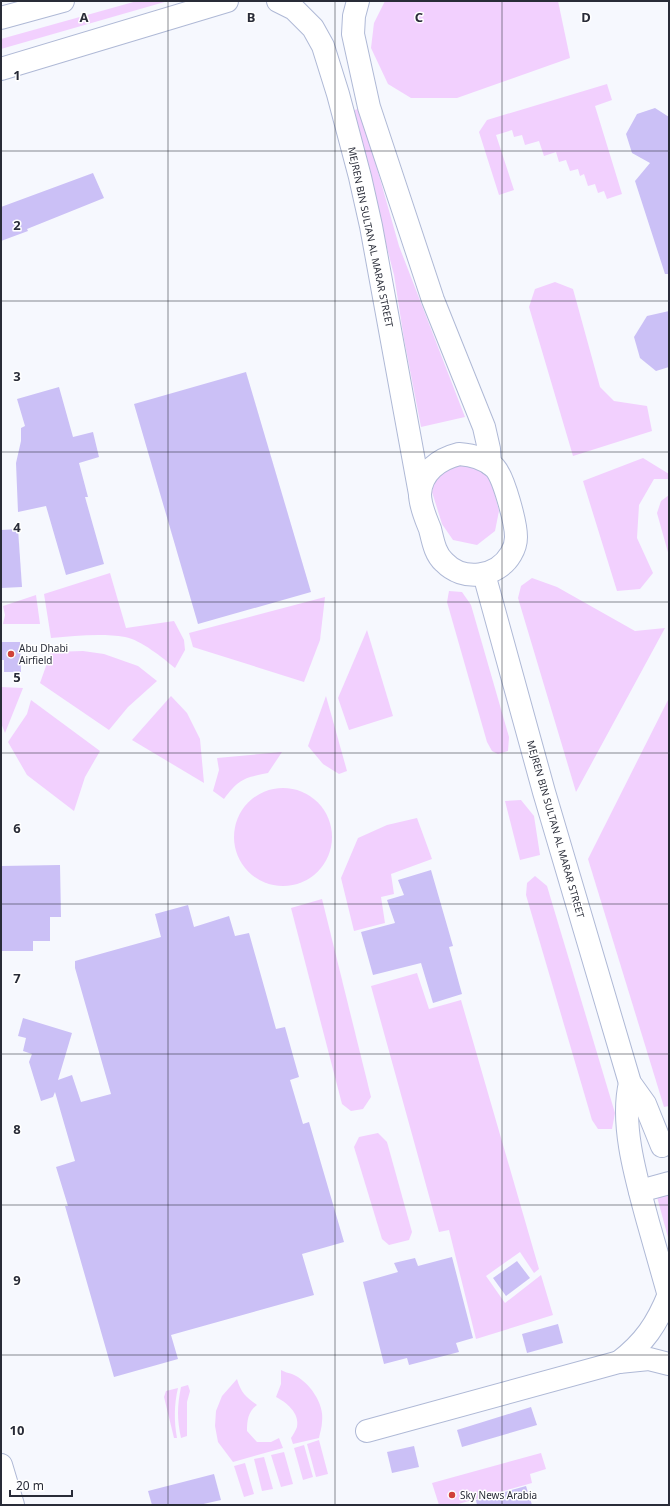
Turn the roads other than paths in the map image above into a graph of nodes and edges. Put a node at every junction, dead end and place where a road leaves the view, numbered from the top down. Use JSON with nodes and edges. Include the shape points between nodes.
{"nodes":[{"id":1,"x":63,"y":1,"type":"edge"},
{"id":2,"x":227,"y":1,"type":"edge"},
{"id":3,"x":278,"y":1,"type":"edge"},
{"id":4,"x":358,"y":1,"type":"edge"},
{"id":5,"x":197,"y":5,"type":"edge"},
{"id":6,"x":1,"y":18,"type":"edge"},
{"id":7,"x":1,"y":69,"type":"edge"},
{"id":8,"x":490,"y":464,"type":"junction"},
{"id":9,"x":420,"y":494,"type":"junction"},
{"id":10,"x":484,"y":574,"type":"junction"},
{"id":11,"x":630,"y":1083,"type":"junction"},
{"id":12,"x":666,"y":1145,"type":"edge"},
{"id":13,"x":632,"y":1155,"type":"junction"},
{"id":14,"x":669,"y":1183,"type":"edge"},
{"id":15,"x":640,"y":1190,"type":"junction"},
{"id":16,"x":669,"y":1295,"type":"edge"},
{"id":17,"x":619,"y":1362,"type":"junction"},
{"id":18,"x":669,"y":1364,"type":"edge"},
{"id":19,"x":367,"y":1432,"type":"dead end"},
{"id":20,"x":1,"y":1465,"type":"edge"},
{"id":21,"x":12,"y":1505,"type":"edge"}],
"edges":[{"from":1,"to":6,"type":"street"},
{"from":2,"to":5,"type":"street"},
{"from":3,"to":9,"type":"street","name":"MEJREN BIN SULTAN AL MARAR STREET","via":[[294,9],[312,28],[323,46],[338,94],[371,226]]},
{"from":4,"to":8,"type":"street","via":[[353,34],[369,107],[433,300],[484,427]]},
{"from":5,"to":7,"type":"street"},
{"from":8,"to":9,"type":"street","via":[[479,457],[459,454],[440,460],[432,467],[422,484]]},
{"from":8,"to":10,"type":"street","via":[[500,476],[516,525],[516,539],[507,560],[493,572]]},
{"from":9,"to":10,"type":"street","via":[[437,553],[444,562],[462,574]]},
{"from":10,"to":11,"type":"street","name":"MEJREN BIN SULTAN AL MARAR STREET","via":[[544,792]]},
{"from":11,"to":12,"type":"street","name":"MEJREN BIN SULTAN AL MARAR STREET","via":[[646,1104]]},
{"from":11,"to":13,"type":"street","name":"MEJREN BIN SULTAN AL MARAR STREET","via":[[626,1114]]},
{"from":12,"to":13,"type":"street"},
{"from":13,"to":15,"type":"street","name":"MEJREN BIN SULTAN AL MARAR STREET"},
{"from":14,"to":15,"type":"street"},
{"from":15,"to":16,"type":"street","name":"MEJREN BIN SULTAN AL MARAR STREET"},
{"from":16,"to":17,"type":"street","via":[[660,1316],[644,1340]]},
{"from":17,"to":18,"type":"street","via":[[649,1360]]},
{"from":17,"to":19,"type":"street"},
{"from":20,"to":21,"type":"street"}]}
